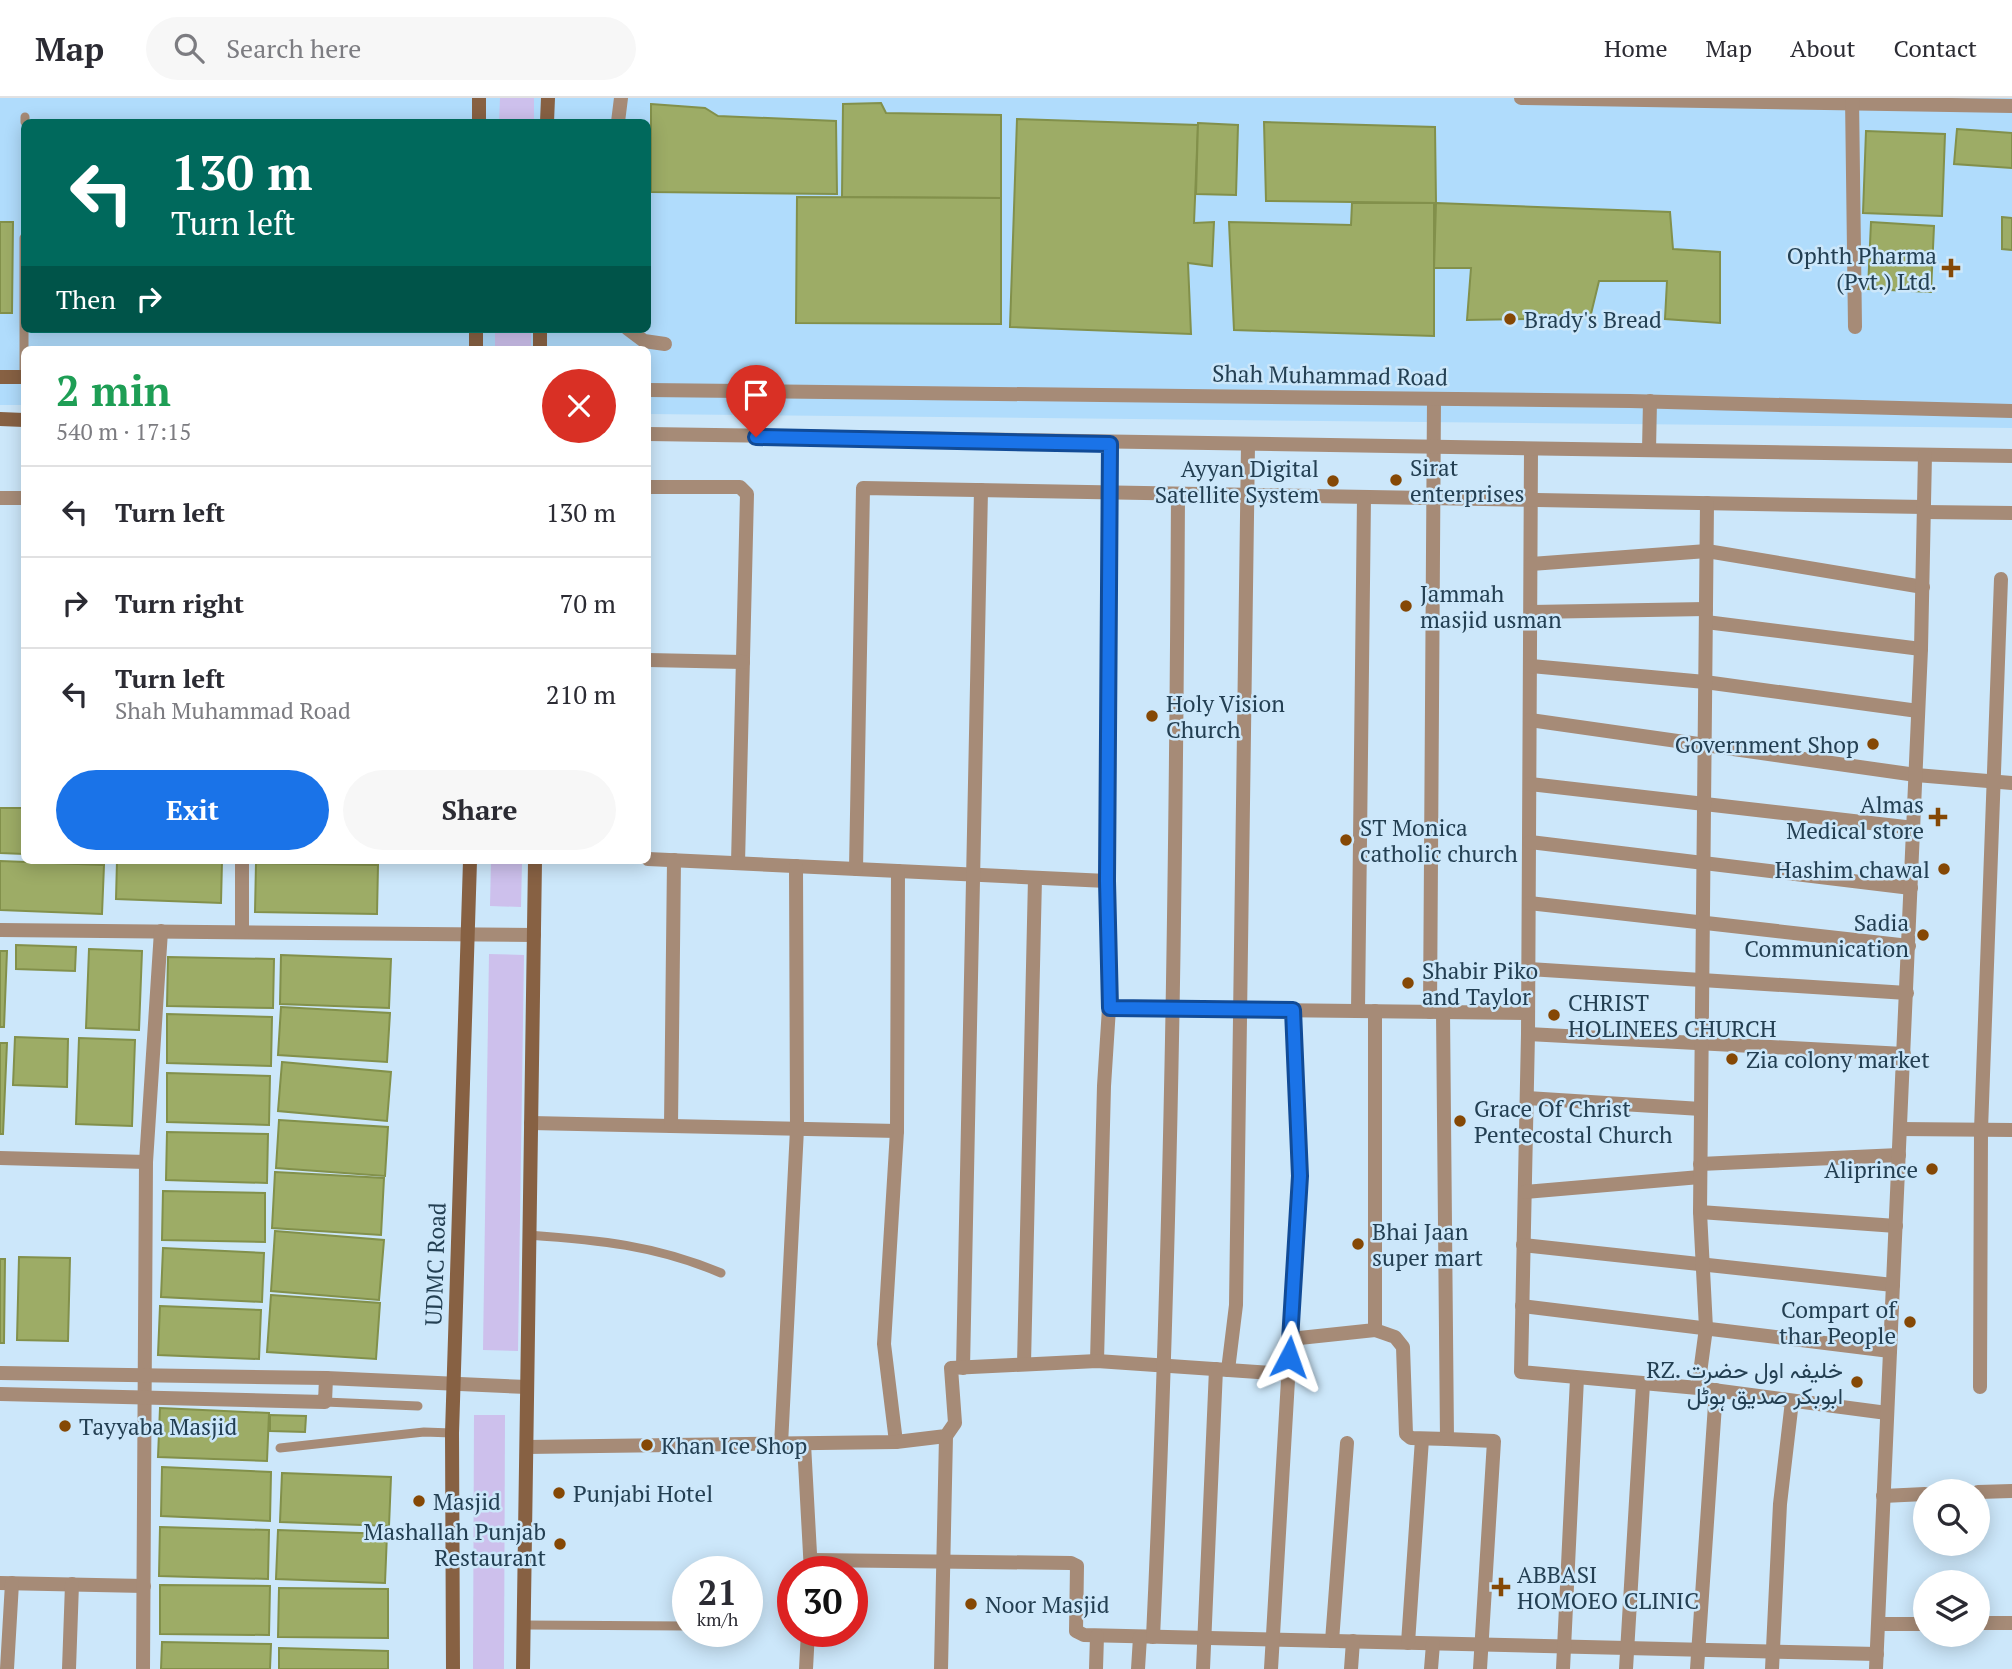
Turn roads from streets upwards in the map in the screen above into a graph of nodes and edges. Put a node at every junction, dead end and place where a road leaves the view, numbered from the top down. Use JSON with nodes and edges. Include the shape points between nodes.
{"nodes":[{"id":1,"x":479,"y":98,"type":"edge"},
{"id":2,"x":548,"y":98,"type":"edge"},
{"id":3,"x":621,"y":98,"type":"edge"},
{"id":4,"x":1521,"y":98,"type":"edge"},
{"id":5,"x":1852,"y":101,"type":"edge"},
{"id":6,"x":2012,"y":106,"type":"edge"},
{"id":7,"x":479,"y":119,"type":"edge"},
{"id":8,"x":547,"y":119,"type":"edge"},
{"id":9,"x":618,"y":119,"type":"edge"},
{"id":10,"x":1855,"y":327,"type":"dead end"},
{"id":11,"x":632,"y":333,"type":"edge"},
{"id":12,"x":665,"y":344,"type":"dead end"},
{"id":13,"x":644,"y":346,"type":"edge"},
{"id":14,"x":0,"y":377,"type":"edge"},
{"id":15,"x":21,"y":377,"type":"edge"},
{"id":16,"x":651,"y":390,"type":"edge"},
{"id":17,"x":1434,"y":399,"type":"junction"},
{"id":18,"x":1650,"y":401,"type":"junction"},
{"id":19,"x":2012,"y":411,"type":"edge"},
{"id":20,"x":0,"y":419,"type":"edge"},
{"id":21,"x":21,"y":420,"type":"edge"},
{"id":22,"x":651,"y":434,"type":"edge"},
{"id":23,"x":1110,"y":444,"type":"junction"},
{"id":24,"x":1248,"y":446,"type":"junction"},
{"id":25,"x":1434,"y":448,"type":"junction"},
{"id":26,"x":1531,"y":449,"type":"junction"},
{"id":27,"x":1649,"y":450,"type":"junction"},
{"id":28,"x":1925,"y":455,"type":"junction"},
{"id":29,"x":2012,"y":456,"type":"edge"},
{"id":30,"x":651,"y":487,"type":"edge"},
{"id":31,"x":982,"y":490,"type":"junction"},
{"id":32,"x":1108,"y":493,"type":"junction"},
{"id":33,"x":1178,"y":494,"type":"junction"},
{"id":34,"x":1249,"y":495,"type":"junction"},
{"id":35,"x":1364,"y":497,"type":"junction"},
{"id":36,"x":0,"y":498,"type":"edge"},
{"id":37,"x":21,"y":498,"type":"edge"},
{"id":38,"x":1435,"y":498,"type":"junction"},
{"id":39,"x":1531,"y":500,"type":"junction"},
{"id":40,"x":1707,"y":503,"type":"junction"},
{"id":41,"x":1924,"y":510,"type":"junction"},
{"id":42,"x":2012,"y":513,"type":"edge"},
{"id":43,"x":1707,"y":551,"type":"junction"},
{"id":44,"x":1531,"y":564,"type":"junction"},
{"id":45,"x":2001,"y":579,"type":"dead end"},
{"id":46,"x":1923,"y":587,"type":"junction"},
{"id":47,"x":1531,"y":611,"type":"junction"},
{"id":48,"x":1706,"y":615,"type":"junction"},
{"id":49,"x":1921,"y":649,"type":"junction"},
{"id":50,"x":651,"y":660,"type":"edge"},
{"id":51,"x":743,"y":662,"type":"junction"},
{"id":52,"x":1531,"y":666,"type":"junction"},
{"id":53,"x":1705,"y":682,"type":"junction"},
{"id":54,"x":1918,"y":711,"type":"junction"},
{"id":55,"x":1531,"y":720,"type":"junction"},
{"id":56,"x":1707,"y":745,"type":"junction"},
{"id":57,"x":1916,"y":775,"type":"junction"},
{"id":58,"x":1992,"y":781,"type":"junction"},
{"id":59,"x":2012,"y":783,"type":"edge"},
{"id":60,"x":1530,"y":784,"type":"junction"},
{"id":61,"x":1706,"y":804,"type":"junction"},
{"id":62,"x":1914,"y":828,"type":"junction"},
{"id":63,"x":1530,"y":842,"type":"junction"},
{"id":64,"x":651,"y":859,"type":"edge"},
{"id":65,"x":674,"y":860,"type":"junction"},
{"id":66,"x":738,"y":863,"type":"junction"},
{"id":67,"x":1705,"y":863,"type":"junction"},
{"id":68,"x":242,"y":864,"type":"edge"},
{"id":69,"x":470,"y":864,"type":"edge"},
{"id":70,"x":535,"y":864,"type":"edge"},
{"id":71,"x":796,"y":866,"type":"junction"},
{"id":72,"x":856,"y":869,"type":"junction"},
{"id":73,"x":898,"y":871,"type":"junction"},
{"id":74,"x":975,"y":875,"type":"junction"},
{"id":75,"x":1035,"y":878,"type":"junction"},
{"id":76,"x":1107,"y":881,"type":"junction"},
{"id":77,"x":1911,"y":888,"type":"junction"},
{"id":78,"x":1529,"y":903,"type":"junction"},
{"id":79,"x":1703,"y":924,"type":"junction"},
{"id":80,"x":0,"y":930,"type":"edge"},
{"id":81,"x":161,"y":932,"type":"junction"},
{"id":82,"x":242,"y":932,"type":"junction"},
{"id":83,"x":470,"y":934,"type":"junction"},
{"id":84,"x":534,"y":935,"type":"junction"},
{"id":85,"x":1909,"y":946,"type":"junction"},
{"id":86,"x":1529,"y":969,"type":"junction"},
{"id":87,"x":1703,"y":980,"type":"junction"},
{"id":88,"x":1906,"y":993,"type":"junction"},
{"id":89,"x":1110,"y":1008,"type":"junction"},
{"id":90,"x":1175,"y":1009,"type":"junction"},
{"id":91,"x":1243,"y":1010,"type":"junction"},
{"id":92,"x":1293,"y":1010,"type":"junction"},
{"id":93,"x":1358,"y":1011,"type":"junction"},
{"id":94,"x":1375,"y":1011,"type":"junction"},
{"id":95,"x":1436,"y":1012,"type":"junction"},
{"id":96,"x":1528,"y":1013,"type":"junction"},
{"id":97,"x":1528,"y":1034,"type":"junction"},
{"id":98,"x":1702,"y":1043,"type":"junction"},
{"id":99,"x":1904,"y":1054,"type":"junction"},
{"id":100,"x":1527,"y":1098,"type":"junction"},
{"id":101,"x":1701,"y":1109,"type":"junction"},
{"id":102,"x":531,"y":1123,"type":"junction"},
{"id":103,"x":671,"y":1126,"type":"junction"},
{"id":104,"x":797,"y":1129,"type":"junction"},
{"id":105,"x":1900,"y":1129,"type":"junction"},
{"id":106,"x":1981,"y":1130,"type":"junction"},
{"id":107,"x":2012,"y":1130,"type":"edge"},
{"id":108,"x":897,"y":1131,"type":"junction"},
{"id":109,"x":1899,"y":1155,"type":"junction"},
{"id":110,"x":0,"y":1158,"type":"edge"},
{"id":111,"x":146,"y":1162,"type":"junction"},
{"id":112,"x":1700,"y":1170,"type":"junction"},
{"id":113,"x":1525,"y":1192,"type":"junction"},
{"id":114,"x":1700,"y":1212,"type":"junction"},
{"id":115,"x":1896,"y":1226,"type":"junction"},
{"id":116,"x":1524,"y":1245,"type":"junction"},
{"id":117,"x":1704,"y":1265,"type":"junction"},
{"id":118,"x":1893,"y":1285,"type":"junction"},
{"id":119,"x":1522,"y":1306,"type":"junction"},
{"id":120,"x":1706,"y":1328,"type":"junction"},
{"id":121,"x":1375,"y":1330,"type":"junction"},
{"id":122,"x":1290,"y":1339,"type":"junction"},
{"id":123,"x":1890,"y":1352,"type":"junction"},
{"id":124,"x":1097,"y":1361,"type":"junction"},
{"id":125,"x":1024,"y":1364,"type":"junction"},
{"id":126,"x":1166,"y":1366,"type":"junction"},
{"id":127,"x":963,"y":1368,"type":"junction"},
{"id":128,"x":1222,"y":1370,"type":"junction"},
{"id":129,"x":0,"y":1373,"type":"edge"},
{"id":130,"x":143,"y":1373,"type":"junction"},
{"id":131,"x":1288,"y":1374,"type":"junction"},
{"id":132,"x":326,"y":1378,"type":"junction"},
{"id":133,"x":1577,"y":1378,"type":"junction"},
{"id":134,"x":453,"y":1384,"type":"junction"},
{"id":135,"x":1643,"y":1384,"type":"junction"},
{"id":136,"x":527,"y":1387,"type":"junction"},
{"id":137,"x":1980,"y":1387,"type":"dead end"},
{"id":138,"x":1698,"y":1388,"type":"junction"},
{"id":139,"x":1716,"y":1390,"type":"junction"},
{"id":140,"x":0,"y":1394,"type":"edge"},
{"id":141,"x":143,"y":1396,"type":"junction"},
{"id":142,"x":1792,"y":1401,"type":"junction"},
{"id":143,"x":1887,"y":1413,"type":"junction"},
{"id":144,"x":946,"y":1436,"type":"junction"},
{"id":145,"x":1422,"y":1438,"type":"junction"},
{"id":146,"x":1447,"y":1439,"type":"junction"},
{"id":147,"x":896,"y":1442,"type":"junction"},
{"id":148,"x":1347,"y":1443,"type":"dead end"},
{"id":149,"x":804,"y":1444,"type":"junction"},
{"id":150,"x":781,"y":1445,"type":"junction"},
{"id":151,"x":527,"y":1447,"type":"junction"},
{"id":152,"x":2012,"y":1491,"type":"edge"},
{"id":153,"x":1990,"y":1492,"type":"edge"},
{"id":154,"x":1913,"y":1495,"type":"edge"},
{"id":155,"x":1883,"y":1496,"type":"junction"},
{"id":156,"x":810,"y":1556,"type":"edge"},
{"id":157,"x":942,"y":1562,"type":"junction"},
{"id":158,"x":868,"y":1564,"type":"edge"},
{"id":159,"x":6,"y":1583,"type":"edge"},
{"id":160,"x":72,"y":1584,"type":"junction"},
{"id":161,"x":144,"y":1586,"type":"junction"},
{"id":162,"x":1990,"y":1623,"type":"edge"},
{"id":163,"x":2012,"y":1623,"type":"edge"},
{"id":164,"x":1880,"y":1624,"type":"junction"},
{"id":165,"x":1913,"y":1624,"type":"edge"},
{"id":166,"x":1097,"y":1636,"type":"junction"},
{"id":167,"x":1146,"y":1637,"type":"junction"},
{"id":168,"x":1205,"y":1638,"type":"junction"},
{"id":169,"x":1272,"y":1640,"type":"junction"},
{"id":170,"x":1332,"y":1641,"type":"junction"},
{"id":171,"x":1353,"y":1642,"type":"junction"},
{"id":172,"x":1408,"y":1643,"type":"junction"},
{"id":173,"x":1433,"y":1644,"type":"junction"},
{"id":174,"x":1482,"y":1645,"type":"junction"},
{"id":175,"x":807,"y":1647,"type":"edge"},
{"id":176,"x":1564,"y":1647,"type":"junction"},
{"id":177,"x":1627,"y":1648,"type":"junction"},
{"id":178,"x":1698,"y":1650,"type":"junction"},
{"id":179,"x":1773,"y":1651,"type":"junction"},
{"id":180,"x":1877,"y":1661,"type":"edge"},
{"id":181,"x":7,"y":1669,"type":"edge"},
{"id":182,"x":69,"y":1669,"type":"edge"},
{"id":183,"x":143,"y":1669,"type":"edge"},
{"id":184,"x":453,"y":1669,"type":"edge"},
{"id":185,"x":523,"y":1669,"type":"edge"},
{"id":186,"x":806,"y":1669,"type":"edge"},
{"id":187,"x":941,"y":1669,"type":"edge"},
{"id":188,"x":1096,"y":1669,"type":"edge"},
{"id":189,"x":1138,"y":1669,"type":"edge"},
{"id":190,"x":1203,"y":1669,"type":"edge"},
{"id":191,"x":1270,"y":1669,"type":"edge"},
{"id":192,"x":1351,"y":1669,"type":"edge"},
{"id":193,"x":1430,"y":1669,"type":"edge"},
{"id":194,"x":1480,"y":1669,"type":"edge"},
{"id":195,"x":1563,"y":1669,"type":"edge"},
{"id":196,"x":1626,"y":1669,"type":"edge"},
{"id":197,"x":1697,"y":1669,"type":"edge"},
{"id":198,"x":1772,"y":1669,"type":"edge"}],
"edges":[{"from":1,"to":7,"type":"main road"},
{"from":2,"to":8,"type":"main road"},
{"from":3,"to":9,"type":"street"},
{"from":4,"to":5,"type":"street"},
{"from":5,"to":6,"type":"street"},
{"from":5,"to":10,"type":"street"},
{"from":11,"to":13,"type":"street"},
{"from":12,"to":13,"type":"street"},
{"from":14,"to":15,"type":"main road"},
{"from":16,"to":17,"type":"street","name":"Shah Muhammad Road"},
{"from":17,"to":18,"type":"street","name":"Shah Muhammad Road"},
{"from":17,"to":25,"type":"street"},
{"from":18,"to":19,"type":"street","name":"Shah Muhammad Road"},
{"from":18,"to":27,"type":"street"},
{"from":20,"to":21,"type":"main road"},
{"from":22,"to":23,"type":"street"},
{"from":23,"to":24,"type":"street"},
{"from":23,"to":32,"type":"street"},
{"from":24,"to":25,"type":"street"},
{"from":24,"to":34,"type":"street"},
{"from":25,"to":26,"type":"street"},
{"from":25,"to":38,"type":"street"},
{"from":26,"to":27,"type":"street"},
{"from":26,"to":39,"type":"street"},
{"from":27,"to":28,"type":"street"},
{"from":28,"to":29,"type":"street"},
{"from":28,"to":41,"type":"street"},
{"from":30,"to":51,"type":"street","via":[[740,487],[747,494]]},
{"from":31,"to":32,"type":"street"},
{"from":31,"to":72,"type":"street","via":[[863,488]]},
{"from":31,"to":74,"type":"street"},
{"from":32,"to":33,"type":"street"},
{"from":32,"to":76,"type":"street"},
{"from":33,"to":34,"type":"street"},
{"from":33,"to":90,"type":"street"},
{"from":34,"to":35,"type":"street"},
{"from":34,"to":91,"type":"street"},
{"from":35,"to":38,"type":"street"},
{"from":35,"to":93,"type":"street"},
{"from":36,"to":37,"type":"street"},
{"from":38,"to":39,"type":"street"},
{"from":38,"to":95,"type":"street"},
{"from":39,"to":40,"type":"street"},
{"from":39,"to":44,"type":"street"},
{"from":40,"to":41,"type":"street"},
{"from":40,"to":43,"type":"street"},
{"from":41,"to":42,"type":"street"},
{"from":41,"to":46,"type":"street"},
{"from":43,"to":44,"type":"street"},
{"from":43,"to":46,"type":"street"},
{"from":43,"to":48,"type":"street"},
{"from":44,"to":47,"type":"street"},
{"from":45,"to":58,"type":"street"},
{"from":46,"to":49,"type":"street"},
{"from":47,"to":48,"type":"street"},
{"from":47,"to":52,"type":"street"},
{"from":48,"to":49,"type":"street"},
{"from":48,"to":53,"type":"street"},
{"from":49,"to":54,"type":"street"},
{"from":50,"to":51,"type":"street"},
{"from":51,"to":66,"type":"street"},
{"from":52,"to":53,"type":"street"},
{"from":52,"to":55,"type":"street"},
{"from":53,"to":54,"type":"street"},
{"from":53,"to":56,"type":"street"},
{"from":54,"to":57,"type":"street"},
{"from":55,"to":56,"type":"street"},
{"from":55,"to":60,"type":"street"},
{"from":56,"to":57,"type":"street"},
{"from":56,"to":61,"type":"street"},
{"from":57,"to":58,"type":"street"},
{"from":57,"to":62,"type":"street"},
{"from":58,"to":59,"type":"street"},
{"from":58,"to":106,"type":"street"},
{"from":60,"to":61,"type":"street"},
{"from":60,"to":63,"type":"street"},
{"from":61,"to":62,"type":"street"},
{"from":61,"to":67,"type":"street"},
{"from":62,"to":77,"type":"street"},
{"from":63,"to":67,"type":"street"},
{"from":63,"to":78,"type":"street"},
{"from":64,"to":65,"type":"street"},
{"from":65,"to":66,"type":"street"},
{"from":65,"to":103,"type":"street"},
{"from":66,"to":71,"type":"street"},
{"from":67,"to":77,"type":"street"},
{"from":67,"to":79,"type":"street"},
{"from":68,"to":82,"type":"street"},
{"from":69,"to":83,"type":"main road","name":"UDMC Road"},
{"from":70,"to":84,"type":"main road"},
{"from":71,"to":72,"type":"street"},
{"from":71,"to":104,"type":"street"},
{"from":72,"to":73,"type":"street"},
{"from":73,"to":74,"type":"street"},
{"from":73,"to":108,"type":"street"},
{"from":74,"to":75,"type":"street"},
{"from":74,"to":127,"type":"street"},
{"from":75,"to":76,"type":"street"},
{"from":75,"to":125,"type":"street"},
{"from":76,"to":89,"type":"street"},
{"from":77,"to":85,"type":"street"},
{"from":78,"to":79,"type":"street"},
{"from":78,"to":86,"type":"street"},
{"from":79,"to":85,"type":"street"},
{"from":79,"to":87,"type":"street"},
{"from":80,"to":81,"type":"street"},
{"from":81,"to":82,"type":"street"},
{"from":81,"to":111,"type":"street"},
{"from":82,"to":83,"type":"street"},
{"from":83,"to":84,"type":"street"},
{"from":83,"to":134,"type":"main road","name":"UDMC Road"},
{"from":84,"to":102,"type":"main road"},
{"from":85,"to":88,"type":"street"},
{"from":86,"to":87,"type":"street"},
{"from":86,"to":96,"type":"street"},
{"from":87,"to":88,"type":"street"},
{"from":87,"to":98,"type":"street"},
{"from":88,"to":99,"type":"street"},
{"from":89,"to":90,"type":"street"},
{"from":89,"to":124,"type":"street"},
{"from":90,"to":91,"type":"street"},
{"from":90,"to":126,"type":"street"},
{"from":91,"to":92,"type":"street"},
{"from":91,"to":128,"type":"street","via":[[1236,1305]]},
{"from":92,"to":93,"type":"street"},
{"from":92,"to":122,"type":"street","via":[[1300,1176]]},
{"from":93,"to":94,"type":"street"},
{"from":94,"to":95,"type":"street"},
{"from":94,"to":121,"type":"street"},
{"from":95,"to":96,"type":"street"},
{"from":95,"to":146,"type":"street"},
{"from":96,"to":97,"type":"street"},
{"from":97,"to":98,"type":"street"},
{"from":97,"to":100,"type":"street"},
{"from":98,"to":99,"type":"street"},
{"from":98,"to":101,"type":"street"},
{"from":99,"to":105,"type":"street"},
{"from":100,"to":101,"type":"street"},
{"from":100,"to":113,"type":"street"},
{"from":101,"to":112,"type":"street"},
{"from":102,"to":103,"type":"street"},
{"from":102,"to":136,"type":"main road"},
{"from":103,"to":104,"type":"street"},
{"from":104,"to":108,"type":"street"},
{"from":104,"to":150,"type":"street"},
{"from":105,"to":106,"type":"street"},
{"from":105,"to":109,"type":"street"},
{"from":106,"to":107,"type":"street"},
{"from":106,"to":137,"type":"street"},
{"from":108,"to":147,"type":"street","via":[[884,1344]]},
{"from":109,"to":112,"type":"street"},
{"from":109,"to":115,"type":"street"},
{"from":110,"to":111,"type":"street"},
{"from":111,"to":130,"type":"street"},
{"from":112,"to":113,"type":"street"},
{"from":112,"to":114,"type":"street"},
{"from":113,"to":116,"type":"street"},
{"from":114,"to":115,"type":"street"},
{"from":114,"to":117,"type":"street"},
{"from":115,"to":118,"type":"street"},
{"from":116,"to":117,"type":"street"},
{"from":116,"to":119,"type":"street"},
{"from":117,"to":118,"type":"street"},
{"from":117,"to":120,"type":"street"},
{"from":118,"to":123,"type":"street"},
{"from":119,"to":120,"type":"street"},
{"from":119,"to":133,"type":"street","via":[[1521,1372]]},
{"from":120,"to":123,"type":"street"},
{"from":120,"to":138,"type":"street"},
{"from":121,"to":122,"type":"street"},
{"from":121,"to":145,"type":"street","via":[[1395,1337],[1403,1347],[1406,1434]]},
{"from":122,"to":131,"type":"street"},
{"from":123,"to":143,"type":"street"},
{"from":124,"to":125,"type":"street"},
{"from":124,"to":126,"type":"street"},
{"from":125,"to":127,"type":"street"},
{"from":126,"to":128,"type":"street"},
{"from":126,"to":167,"type":"street"},
{"from":127,"to":144,"type":"street","via":[[951,1368],[955,1423]]},
{"from":128,"to":131,"type":"street"},
{"from":128,"to":168,"type":"street"},
{"from":129,"to":130,"type":"street"},
{"from":130,"to":132,"type":"street"},
{"from":130,"to":141,"type":"street"},
{"from":131,"to":169,"type":"street"},
{"from":132,"to":134,"type":"street"},
{"from":132,"to":141,"type":"street","via":[[325,1402]]},
{"from":133,"to":135,"type":"street"},
{"from":133,"to":176,"type":"street"},
{"from":134,"to":136,"type":"street"},
{"from":134,"to":184,"type":"main road","name":"UDMC Road"},
{"from":135,"to":138,"type":"street"},
{"from":135,"to":177,"type":"street"},
{"from":136,"to":151,"type":"main road"},
{"from":138,"to":139,"type":"street"},
{"from":139,"to":142,"type":"street"},
{"from":139,"to":178,"type":"street"},
{"from":140,"to":141,"type":"street"},
{"from":141,"to":161,"type":"street"},
{"from":142,"to":143,"type":"street"},
{"from":142,"to":179,"type":"street","via":[[1780,1504]]},
{"from":143,"to":155,"type":"street"},
{"from":144,"to":147,"type":"street"},
{"from":144,"to":157,"type":"street"},
{"from":145,"to":146,"type":"street"},
{"from":145,"to":172,"type":"street"},
{"from":146,"to":174,"type":"street","via":[[1494,1441]]},
{"from":147,"to":149,"type":"street"},
{"from":148,"to":170,"type":"street"},
{"from":149,"to":150,"type":"street"},
{"from":149,"to":156,"type":"street"},
{"from":150,"to":151,"type":"street"},
{"from":151,"to":185,"type":"main road"},
{"from":152,"to":153,"type":"street"},
{"from":154,"to":155,"type":"street"},
{"from":155,"to":164,"type":"street"},
{"from":157,"to":158,"type":"street"},
{"from":157,"to":166,"type":"street","via":[[1071,1563],[1077,1566],[1076,1631]]},
{"from":157,"to":187,"type":"street"},
{"from":159,"to":160,"type":"street"},
{"from":159,"to":181,"type":"street"},
{"from":160,"to":161,"type":"street"},
{"from":160,"to":182,"type":"street"},
{"from":161,"to":183,"type":"street"},
{"from":162,"to":163,"type":"street"},
{"from":164,"to":165,"type":"street"},
{"from":164,"to":180,"type":"street"},
{"from":166,"to":167,"type":"street"},
{"from":166,"to":188,"type":"street"},
{"from":167,"to":168,"type":"street"},
{"from":167,"to":189,"type":"street"},
{"from":168,"to":169,"type":"street"},
{"from":168,"to":190,"type":"street"},
{"from":169,"to":170,"type":"street"},
{"from":169,"to":191,"type":"street"},
{"from":170,"to":171,"type":"street"},
{"from":171,"to":172,"type":"street"},
{"from":171,"to":192,"type":"street"},
{"from":172,"to":173,"type":"street"},
{"from":173,"to":174,"type":"street"},
{"from":173,"to":193,"type":"street"},
{"from":174,"to":176,"type":"street"},
{"from":174,"to":194,"type":"street"},
{"from":175,"to":186,"type":"street"},
{"from":176,"to":177,"type":"street"},
{"from":176,"to":195,"type":"street"},
{"from":177,"to":178,"type":"street"},
{"from":177,"to":196,"type":"street"},
{"from":178,"to":179,"type":"street"},
{"from":178,"to":197,"type":"street"},
{"from":179,"to":180,"type":"street"},
{"from":179,"to":198,"type":"street"}]}
